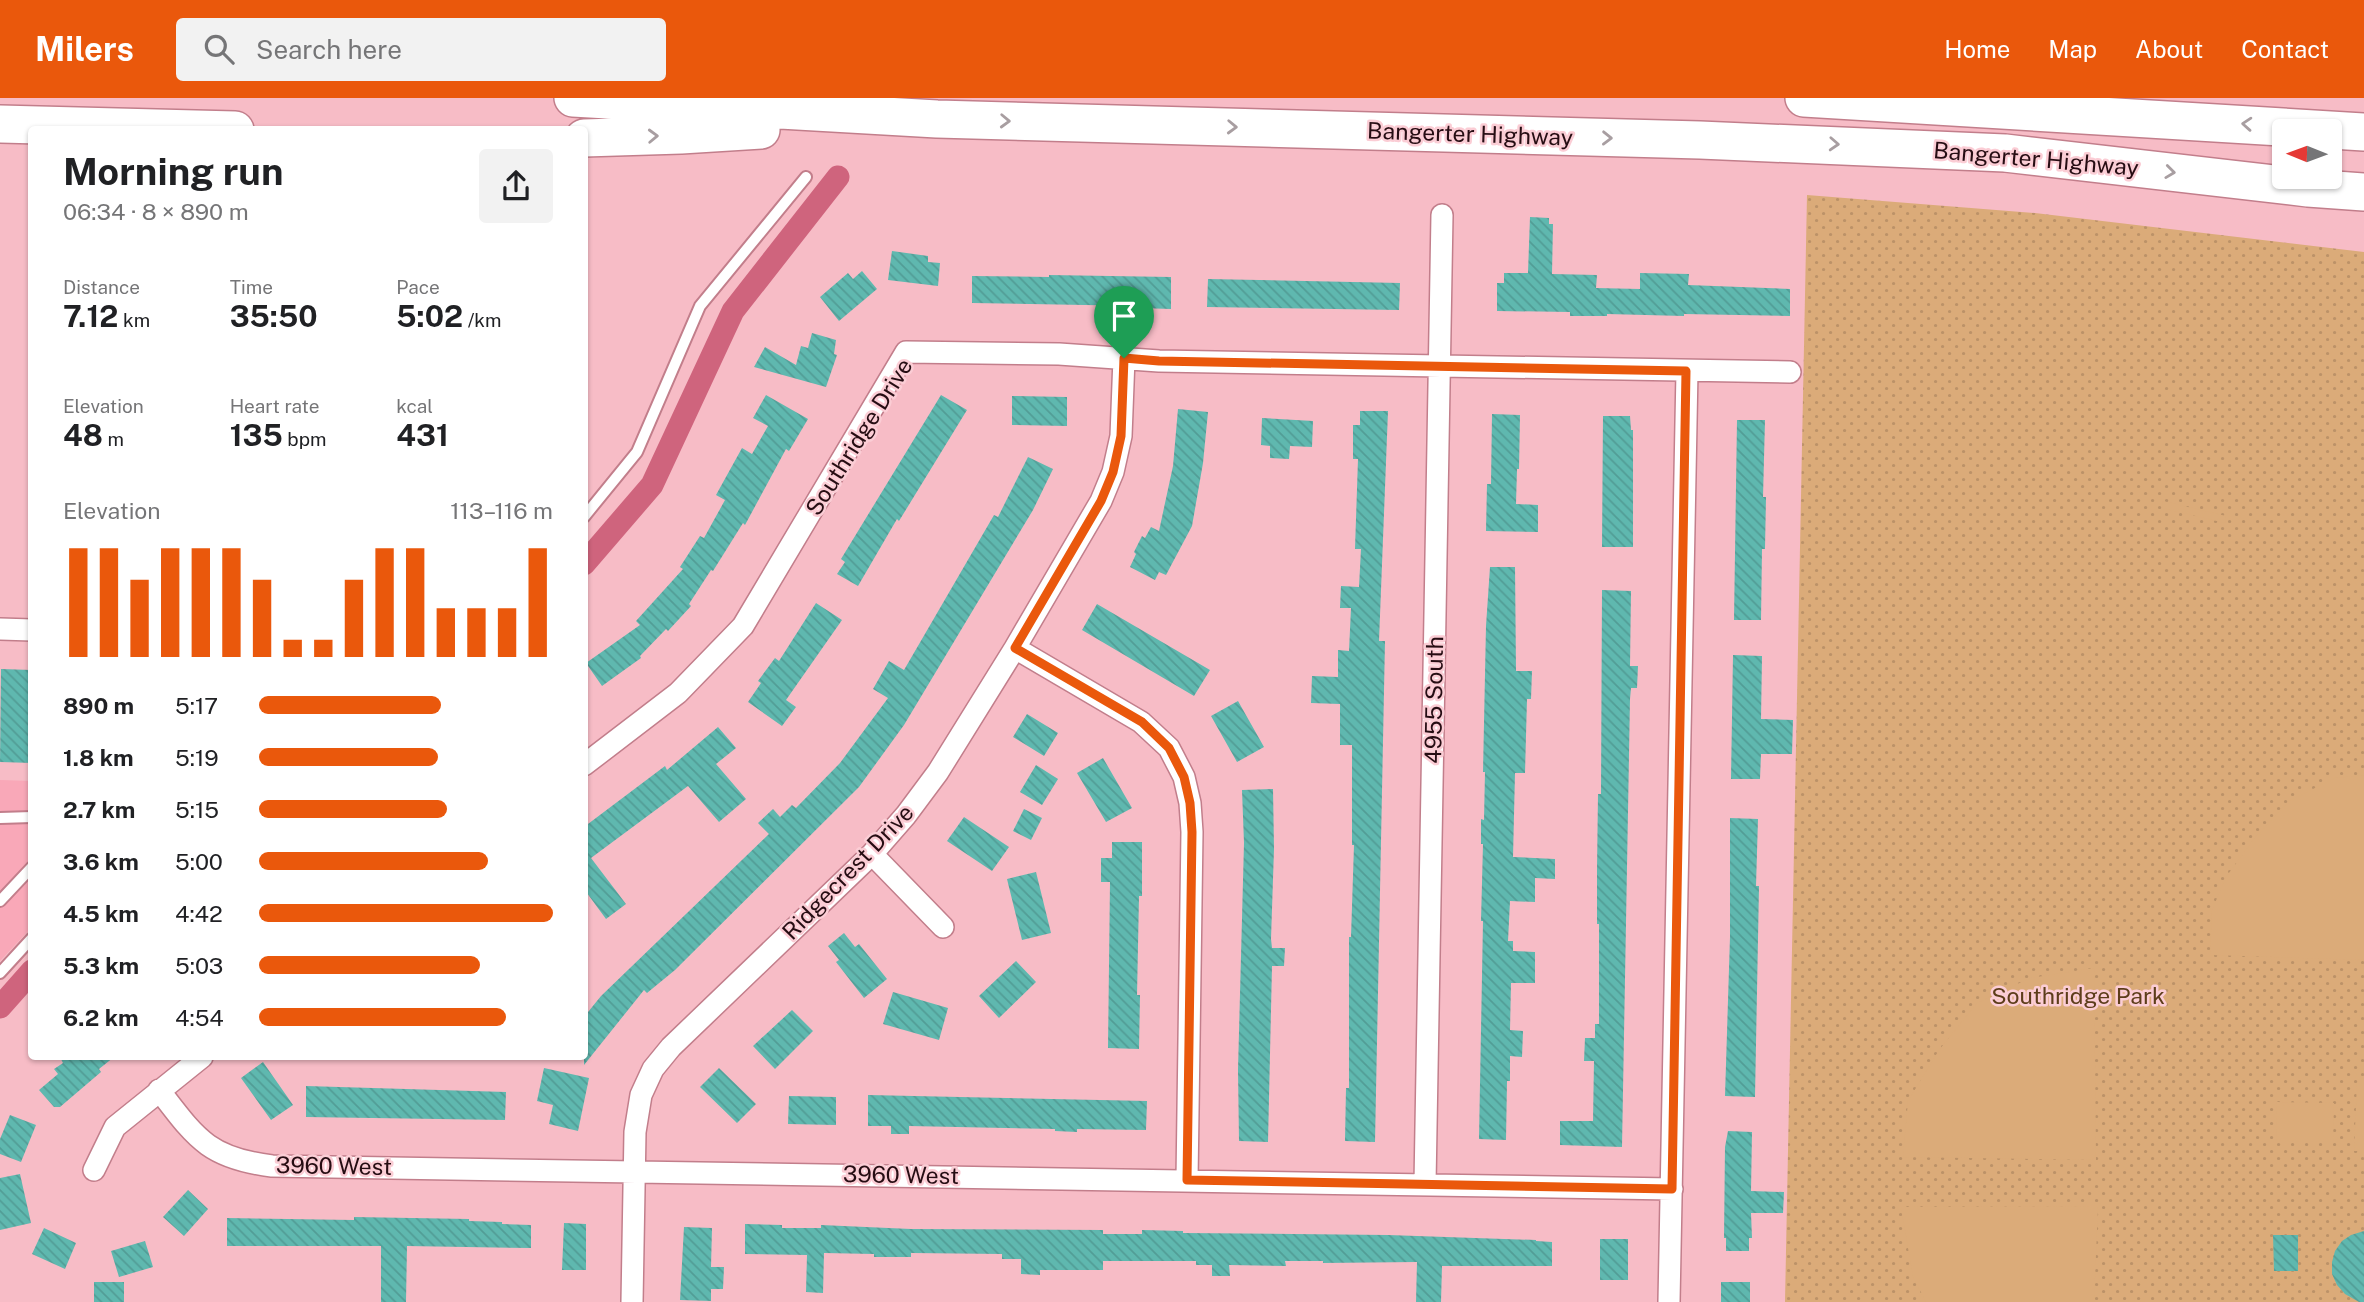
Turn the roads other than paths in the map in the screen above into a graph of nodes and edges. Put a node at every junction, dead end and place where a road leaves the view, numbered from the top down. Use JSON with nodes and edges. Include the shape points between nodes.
{"nodes":[{"id":1,"x":573,"y":98,"type":"edge"},
{"id":2,"x":1804,"y":98,"type":"edge"},
{"id":3,"x":937,"y":119,"type":"junction"},
{"id":4,"x":0,"y":124,"type":"edge"},
{"id":5,"x":78,"y":126,"type":"edge"},
{"id":6,"x":2364,"y":132,"type":"edge"},
{"id":7,"x":588,"y":138,"type":"edge"},
{"id":8,"x":806,"y":177,"type":"dead end"},
{"id":9,"x":2272,"y":184,"type":"edge"},
{"id":10,"x":2313,"y":189,"type":"edge"},
{"id":11,"x":2322,"y":189,"type":"edge"},
{"id":12,"x":2364,"y":192,"type":"edge"},
{"id":13,"x":2364,"y":200,"type":"edge"},
{"id":14,"x":1442,"y":215,"type":"dead end"},
{"id":15,"x":1124,"y":358,"type":"junction"},
{"id":16,"x":1440,"y":365,"type":"junction"},
{"id":17,"x":1686,"y":371,"type":"junction"},
{"id":18,"x":1790,"y":372,"type":"dead end"},
{"id":19,"x":588,"y":512,"type":"edge"},
{"id":20,"x":0,"y":629,"type":"edge"},
{"id":21,"x":28,"y":630,"type":"edge"},
{"id":22,"x":1015,"y":648,"type":"junction"},
{"id":23,"x":588,"y":762,"type":"edge"},
{"id":24,"x":28,"y":817,"type":"edge"},
{"id":25,"x":0,"y":818,"type":"edge"},
{"id":26,"x":872,"y":854,"type":"junction"},
{"id":27,"x":28,"y":871,"type":"edge"},
{"id":28,"x":0,"y":901,"type":"edge"},
{"id":29,"x":943,"y":927,"type":"dead end"},
{"id":30,"x":28,"y":942,"type":"edge"},
{"id":31,"x":0,"y":973,"type":"edge"},
{"id":32,"x":198,"y":1060,"type":"edge"},
{"id":33,"x":159,"y":1090,"type":"junction"},
{"id":34,"x":94,"y":1170,"type":"dead end"},
{"id":35,"x":635,"y":1171,"type":"junction"},
{"id":36,"x":1187,"y":1180,"type":"junction"},
{"id":37,"x":1425,"y":1184,"type":"junction"},
{"id":38,"x":1672,"y":1189,"type":"junction"},
{"id":39,"x":632,"y":1302,"type":"edge"},
{"id":40,"x":1670,"y":1302,"type":"edge"}],
"edges":[{"from":1,"to":3,"type":"highway","name":"Bangerter Highway"},
{"from":6,"to":2,"type":"highway","name":"Bangerter Highway","one_way":true},
{"from":7,"to":3,"type":"highway","one_way":true},
{"from":3,"to":9,"type":"highway","name":"Bangerter Highway","one_way":true,"via":[[1907,147],[2005,153]]},
{"from":4,"to":5,"type":"highway"},
{"from":8,"to":19,"type":"lane","via":[[700,306],[637,452]]},
{"from":10,"to":13,"type":"highway"},
{"from":11,"to":12,"type":"highway","name":"Bangerter Highway"},
{"from":14,"to":16,"type":"street","name":"4955 South"},
{"from":15,"to":16,"type":"street","name":"Southridge Drive"},
{"from":15,"to":22,"type":"street","name":"Ridgecrest Drive","via":[[1121,436],[1113,472],[1101,501]]},
{"from":15,"to":23,"type":"street","name":"Southridge Drive","via":[[906,352],[743,626],[678,693]]},
{"from":16,"to":17,"type":"street","name":"Southridge Drive"},
{"from":16,"to":37,"type":"street","name":"4955 South"},
{"from":17,"to":18,"type":"street","name":"Southridge Drive"},
{"from":17,"to":38,"type":"street"},
{"from":20,"to":21,"type":"street"},
{"from":22,"to":26,"type":"street","name":"Ridgecrest Drive","via":[[938,772]]},
{"from":22,"to":36,"type":"street","via":[[1142,722],[1169,748],[1184,777],[1192,832]]},
{"from":24,"to":25,"type":"lane"},
{"from":26,"to":29,"type":"street"},
{"from":26,"to":35,"type":"street","name":"Ridgecrest Drive","via":[[653,1069],[641,1095]]},
{"from":27,"to":28,"type":"lane"},
{"from":30,"to":31,"type":"lane"},
{"from":32,"to":33,"type":"street"},
{"from":33,"to":34,"type":"street","via":[[115,1127]]},
{"from":33,"to":35,"type":"street","name":"3960 West","via":[[207,1145],[248,1163]]},
{"from":35,"to":36,"type":"street","name":"3960 West"},
{"from":35,"to":39,"type":"street","name":"Ridgecrest Drive"},
{"from":36,"to":37,"type":"street","name":"3960 West"},
{"from":37,"to":38,"type":"street","name":"3960 West"},
{"from":38,"to":40,"type":"street"}]}
